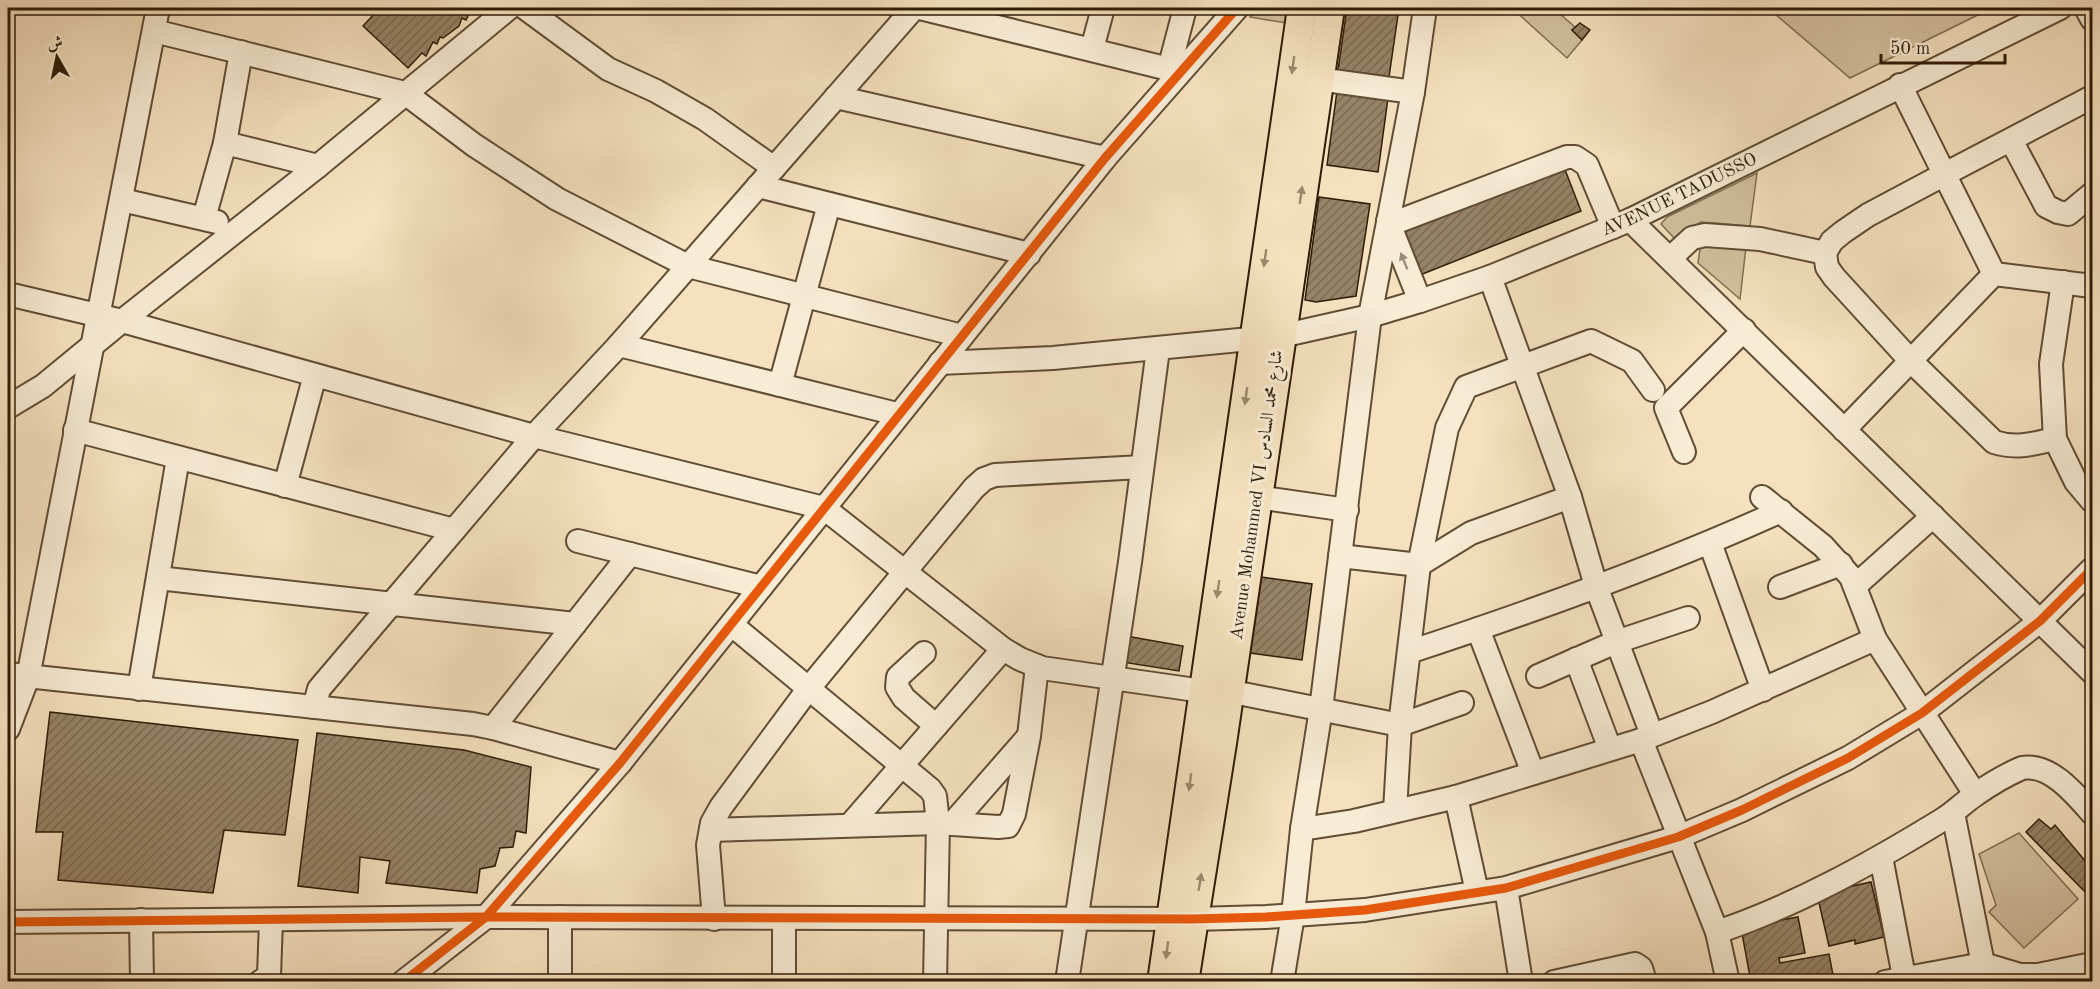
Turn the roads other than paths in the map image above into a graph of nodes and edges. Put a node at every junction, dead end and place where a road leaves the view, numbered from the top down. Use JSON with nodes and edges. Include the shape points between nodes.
{"nodes":[{"id":1,"x":158,"y":8,"type":"edge"},
{"id":2,"x":509,"y":8,"type":"edge"},
{"id":3,"x":525,"y":8,"type":"edge"},
{"id":4,"x":914,"y":8,"type":"edge"},
{"id":5,"x":920,"y":8,"type":"edge"},
{"id":6,"x":1103,"y":8,"type":"edge"},
{"id":7,"x":1185,"y":8,"type":"edge"},
{"id":8,"x":1236,"y":8,"type":"edge"},
{"id":9,"x":1302,"y":8,"type":"edge"},
{"id":10,"x":1330,"y":8,"type":"edge"},
{"id":11,"x":1425,"y":8,"type":"edge"},
{"id":12,"x":2060,"y":8,"type":"edge"},
{"id":13,"x":2086,"y":8,"type":"edge"},
{"id":14,"x":2092,"y":20,"type":"edge"},
{"id":15,"x":154,"y":31,"type":"junction"},
{"id":16,"x":1092,"y":49,"type":"junction"},
{"id":17,"x":241,"y":52,"type":"junction"},
{"id":18,"x":1171,"y":74,"type":"junction"},
{"id":19,"x":1318,"y":79,"type":"junction"},
{"id":20,"x":1900,"y":85,"type":"junction"},
{"id":21,"x":1413,"y":92,"type":"junction"},
{"id":22,"x":405,"y":93,"type":"junction"},
{"id":23,"x":836,"y":97,"type":"junction"},
{"id":24,"x":2092,"y":97,"type":"edge"},
{"id":25,"x":2011,"y":140,"type":"junction"},
{"id":26,"x":225,"y":143,"type":"junction"},
{"id":27,"x":1105,"y":158,"type":"junction"},
{"id":28,"x":318,"y":166,"type":"junction"},
{"id":29,"x":774,"y":168,"type":"junction"},
{"id":30,"x":1945,"y":174,"type":"junction"},
{"id":31,"x":758,"y":186,"type":"junction"},
{"id":32,"x":2092,"y":194,"type":"edge"},
{"id":33,"x":122,"y":200,"type":"junction"},
{"id":34,"x":829,"y":204,"type":"junction"},
{"id":35,"x":204,"y":218,"type":"junction"},
{"id":36,"x":1388,"y":221,"type":"junction"},
{"id":37,"x":1622,"y":223,"type":"junction"},
{"id":38,"x":240,"y":228,"type":"junction"},
{"id":39,"x":1825,"y":253,"type":"junction"},
{"id":40,"x":1029,"y":254,"type":"junction"},
{"id":41,"x":1672,"y":260,"type":"junction"},
{"id":42,"x":688,"y":266,"type":"junction"},
{"id":43,"x":1994,"y":274,"type":"junction"},
{"id":44,"x":1490,"y":277,"type":"junction"},
{"id":45,"x":2064,"y":282,"type":"junction"},
{"id":46,"x":2092,"y":286,"type":"edge"},
{"id":47,"x":8,"y":294,"type":"edge"},
{"id":48,"x":804,"y":296,"type":"junction"},
{"id":49,"x":1420,"y":301,"type":"junction"},
{"id":50,"x":98,"y":316,"type":"junction"},
{"id":51,"x":1370,"y":316,"type":"junction"},
{"id":52,"x":122,"y":321,"type":"junction"},
{"id":53,"x":1744,"y":330,"type":"junction"},
{"id":54,"x":962,"y":336,"type":"junction"},
{"id":55,"x":1268,"y":337,"type":"junction"},
{"id":56,"x":619,"y":345,"type":"junction"},
{"id":57,"x":91,"y":346,"type":"junction"},
{"id":58,"x":1158,"y":349,"type":"junction"},
{"id":59,"x":1910,"y":360,"type":"junction"},
{"id":60,"x":940,"y":363,"type":"junction"},
{"id":61,"x":1523,"y":366,"type":"junction"},
{"id":62,"x":315,"y":375,"type":"junction"},
{"id":63,"x":780,"y":385,"type":"junction"},
{"id":64,"x":1653,"y":390,"type":"dead end"},
{"id":65,"x":8,"y":407,"type":"edge"},
{"id":66,"x":897,"y":414,"type":"junction"},
{"id":67,"x":75,"y":430,"type":"junction"},
{"id":68,"x":1844,"y":430,"type":"junction"},
{"id":69,"x":534,"y":436,"type":"junction"},
{"id":70,"x":2055,"y":439,"type":"junction"},
{"id":71,"x":1684,"y":452,"type":"dead end"},
{"id":72,"x":178,"y":458,"type":"junction"},
{"id":73,"x":1142,"y":467,"type":"junction"},
{"id":74,"x":285,"y":486,"type":"junction"},
{"id":75,"x":1257,"y":497,"type":"junction"},
{"id":76,"x":1570,"y":497,"type":"junction"},
{"id":77,"x":1762,"y":497,"type":"dead end"},
{"id":78,"x":2092,"y":501,"type":"edge"},
{"id":79,"x":824,"y":508,"type":"junction"},
{"id":80,"x":1347,"y":510,"type":"junction"},
{"id":81,"x":1781,"y":511,"type":"junction"},
{"id":82,"x":1933,"y":516,"type":"junction"},
{"id":83,"x":454,"y":530,"type":"junction"},
{"id":84,"x":578,"y":541,"type":"dead end"},
{"id":85,"x":1710,"y":543,"type":"junction"},
{"id":86,"x":630,"y":554,"type":"junction"},
{"id":87,"x":1340,"y":556,"type":"junction"},
{"id":88,"x":1841,"y":564,"type":"junction"},
{"id":89,"x":1419,"y":565,"type":"junction"},
{"id":90,"x":2092,"y":569,"type":"edge"},
{"id":91,"x":906,"y":571,"type":"junction"},
{"id":92,"x":158,"y":578,"type":"junction"},
{"id":93,"x":1596,"y":586,"type":"junction"},
{"id":94,"x":1855,"y":586,"type":"junction"},
{"id":95,"x":761,"y":587,"type":"junction"},
{"id":96,"x":1780,"y":587,"type":"dead end"},
{"id":97,"x":392,"y":603,"type":"junction"},
{"id":98,"x":1688,"y":618,"type":"dead end"},
{"id":99,"x":2040,"y":621,"type":"junction"},
{"id":100,"x":574,"y":624,"type":"junction"},
{"id":101,"x":732,"y":625,"type":"junction"},
{"id":102,"x":1478,"y":629,"type":"junction"},
{"id":103,"x":1875,"y":639,"type":"junction"},
{"id":104,"x":1616,"y":642,"type":"junction"},
{"id":105,"x":1003,"y":649,"type":"junction"},
{"id":106,"x":1408,"y":652,"type":"junction"},
{"id":107,"x":924,"y":653,"type":"dead end"},
{"id":108,"x":1576,"y":659,"type":"junction"},
{"id":109,"x":1036,"y":666,"type":"junction"},
{"id":110,"x":2092,"y":672,"type":"edge"},
{"id":111,"x":18,"y":676,"type":"edge"},
{"id":112,"x":1538,"y":676,"type":"dead end"},
{"id":113,"x":1112,"y":678,"type":"junction"},
{"id":114,"x":809,"y":688,"type":"junction"},
{"id":115,"x":139,"y":689,"type":"junction"},
{"id":116,"x":1763,"y":690,"type":"junction"},
{"id":117,"x":1216,"y":691,"type":"junction"},
{"id":118,"x":1462,"y":703,"type":"dead end"},
{"id":119,"x":314,"y":707,"type":"junction"},
{"id":120,"x":1321,"y":709,"type":"junction"},
{"id":121,"x":1922,"y":713,"type":"junction"},
{"id":122,"x":1400,"y":725,"type":"junction"},
{"id":123,"x":936,"y":726,"type":"junction"},
{"id":124,"x":493,"y":728,"type":"junction"},
{"id":125,"x":8,"y":729,"type":"edge"},
{"id":126,"x":1029,"y":736,"type":"junction"},
{"id":127,"x":1647,"y":738,"type":"junction"},
{"id":128,"x":1610,"y":749,"type":"junction"},
{"id":129,"x":620,"y":763,"type":"junction"},
{"id":130,"x":901,"y":766,"type":"junction"},
{"id":131,"x":1533,"y":773,"type":"junction"},
{"id":132,"x":1976,"y":794,"type":"junction"},
{"id":133,"x":1456,"y":797,"type":"junction"},
{"id":134,"x":1395,"y":811,"type":"junction"},
{"id":135,"x":1953,"y":813,"type":"junction"},
{"id":136,"x":2092,"y":813,"type":"edge"},
{"id":137,"x":945,"y":824,"type":"junction"},
{"id":138,"x":850,"y":825,"type":"junction"},
{"id":139,"x":1302,"y":829,"type":"junction"},
{"id":140,"x":711,"y":830,"type":"junction"},
{"id":141,"x":1678,"y":837,"type":"junction"},
{"id":142,"x":1881,"y":857,"type":"junction"},
{"id":143,"x":1506,"y":888,"type":"junction"},
{"id":144,"x":1477,"y":892,"type":"junction"},
{"id":145,"x":1293,"y":915,"type":"junction"},
{"id":146,"x":486,"y":917,"type":"junction"},
{"id":147,"x":560,"y":917,"type":"junction"},
{"id":148,"x":1077,"y":918,"type":"junction"},
{"id":149,"x":714,"y":919,"type":"junction"},
{"id":150,"x":784,"y":919,"type":"junction"},
{"id":151,"x":937,"y":919,"type":"junction"},
{"id":152,"x":1182,"y":919,"type":"junction"},
{"id":153,"x":141,"y":920,"type":"junction"},
{"id":154,"x":271,"y":920,"type":"junction"},
{"id":155,"x":8,"y":922,"type":"edge"},
{"id":156,"x":1717,"y":932,"type":"junction"},
{"id":157,"x":1983,"y":964,"type":"junction"},
{"id":158,"x":2092,"y":964,"type":"edge"},
{"id":159,"x":266,"y":980,"type":"edge"},
{"id":160,"x":1898,"y":980,"type":"edge"},
{"id":161,"x":142,"y":981,"type":"edge"},
{"id":162,"x":403,"y":981,"type":"edge"},
{"id":163,"x":561,"y":981,"type":"edge"},
{"id":164,"x":784,"y":981,"type":"edge"},
{"id":165,"x":935,"y":981,"type":"edge"},
{"id":166,"x":1068,"y":981,"type":"edge"},
{"id":167,"x":1162,"y":981,"type":"edge"},
{"id":168,"x":1184,"y":981,"type":"edge"},
{"id":169,"x":1282,"y":981,"type":"edge"},
{"id":170,"x":1521,"y":981,"type":"edge"},
{"id":171,"x":1554,"y":981,"type":"edge"},
{"id":172,"x":1646,"y":981,"type":"edge"},
{"id":173,"x":1728,"y":981,"type":"edge"}],
"edges":[{"from":1,"to":15,"type":"street"},
{"from":2,"to":22,"type":"street"},
{"from":3,"to":29,"type":"street","via":[[608,69],[705,119]]},
{"from":4,"to":23,"type":"street"},
{"from":5,"to":16,"type":"street"},
{"from":6,"to":16,"type":"street"},
{"from":7,"to":18,"type":"street"},
{"from":8,"to":18,"type":"street"},
{"from":9,"to":55,"type":"main road","name":"Avenue Mohammed VI شارع محمد السادس","one_way":true},
{"from":10,"to":19,"type":"main road","name":"Avenue Mohammed VI شارع محمد السادس"},
{"from":11,"to":21,"type":"street"},
{"from":12,"to":20,"type":"street","name":"AVENUE TADUSSO"},
{"from":13,"to":14,"type":"street"},
{"from":15,"to":17,"type":"street"},
{"from":15,"to":33,"type":"street"},
{"from":16,"to":18,"type":"street"},
{"from":17,"to":22,"type":"street"},
{"from":17,"to":26,"type":"street"},
{"from":18,"to":27,"type":"street"},
{"from":19,"to":21,"type":"street"},
{"from":55,"to":19,"type":"main road","name":"Avenue Mohammed VI شارع محمد السادس","one_way":true},
{"from":20,"to":30,"type":"street"},
{"from":20,"to":37,"type":"street","name":"AVENUE TADUSSO"},
{"from":21,"to":36,"type":"street"},
{"from":22,"to":28,"type":"street"},
{"from":22,"to":42,"type":"street","via":[[556,199]]},
{"from":23,"to":27,"type":"street"},
{"from":23,"to":29,"type":"street"},
{"from":24,"to":25,"type":"street"},
{"from":25,"to":30,"type":"street"},
{"from":25,"to":32,"type":"street","via":[[2046,206],[2068,214]]},
{"from":26,"to":28,"type":"street"},
{"from":26,"to":35,"type":"street"},
{"from":27,"to":40,"type":"street"},
{"from":28,"to":38,"type":"street"},
{"from":29,"to":31,"type":"street"},
{"from":30,"to":39,"type":"street","via":[[1860,221],[1832,242]]},
{"from":30,"to":43,"type":"street"},
{"from":31,"to":34,"type":"street"},
{"from":31,"to":42,"type":"street"},
{"from":33,"to":35,"type":"street"},
{"from":33,"to":50,"type":"street"},
{"from":34,"to":40,"type":"street"},
{"from":34,"to":48,"type":"street"},
{"from":35,"to":38,"type":"street"},
{"from":36,"to":37,"type":"street","via":[[1400,221],[1575,157],[1587,165]]},
{"from":49,"to":36,"type":"street","one_way":true},
{"from":36,"to":51,"type":"street"},
{"from":37,"to":41,"type":"street"},
{"from":37,"to":44,"type":"street","name":"AVENUE TADUSSO"},
{"from":38,"to":52,"type":"street"},
{"from":39,"to":41,"type":"street","via":[[1760,239],[1705,235],[1692,238]]},
{"from":39,"to":59,"type":"street","via":[[1827,267],[1834,277]]},
{"from":40,"to":54,"type":"street"},
{"from":41,"to":53,"type":"street"},
{"from":42,"to":48,"type":"street"},
{"from":42,"to":56,"type":"street"},
{"from":43,"to":45,"type":"street"},
{"from":43,"to":59,"type":"street"},
{"from":44,"to":49,"type":"street","name":"AVENUE TADUSSO"},
{"from":44,"to":61,"type":"street"},
{"from":45,"to":46,"type":"street"},
{"from":45,"to":70,"type":"street","via":[[2051,364]]},
{"from":47,"to":50,"type":"street"},
{"from":48,"to":54,"type":"street"},
{"from":48,"to":63,"type":"street"},
{"from":49,"to":51,"type":"street","name":"AVENUE TADUSSO"},
{"from":50,"to":52,"type":"street"},
{"from":50,"to":57,"type":"street"},
{"from":51,"to":55,"type":"street","name":"AVENUE TADUSSO"},
{"from":51,"to":80,"type":"street"},
{"from":52,"to":57,"type":"street"},
{"from":52,"to":62,"type":"street"},
{"from":53,"to":68,"type":"street"},
{"from":53,"to":71,"type":"street","via":[[1666,408]]},
{"from":54,"to":60,"type":"street"},
{"from":55,"to":58,"type":"street","name":"AVENUE TADUSSO"},
{"from":55,"to":75,"type":"main road","name":"Avenue Mohammed VI شارع محمد السادس"},
{"from":55,"to":117,"type":"main road","name":"Avenue Mohammed VI شارع محمد السادس","one_way":true},
{"from":56,"to":63,"type":"street"},
{"from":56,"to":69,"type":"street"},
{"from":57,"to":65,"type":"street","via":[[43,386]]},
{"from":57,"to":67,"type":"street"},
{"from":58,"to":60,"type":"street","name":"AVENUE TADUSSO"},
{"from":58,"to":73,"type":"street"},
{"from":59,"to":68,"type":"street"},
{"from":59,"to":70,"type":"street","via":[[1994,442],[2018,447]]},
{"from":60,"to":66,"type":"street"},
{"from":61,"to":64,"type":"street","via":[[1591,341],[1632,361]]},
{"from":61,"to":76,"type":"street"},
{"from":61,"to":89,"type":"street","via":[[1466,387],[1447,428]]},
{"from":62,"to":69,"type":"street"},
{"from":62,"to":74,"type":"street"},
{"from":63,"to":66,"type":"street"},
{"from":66,"to":79,"type":"street"},
{"from":67,"to":72,"type":"street"},
{"from":67,"to":111,"type":"street"},
{"from":68,"to":82,"type":"street"},
{"from":69,"to":79,"type":"street"},
{"from":69,"to":83,"type":"street"},
{"from":70,"to":78,"type":"street","via":[[2076,482]]},
{"from":72,"to":74,"type":"street"},
{"from":72,"to":92,"type":"street"},
{"from":73,"to":91,"type":"street","via":[[1007,474],[984,479]]},
{"from":73,"to":113,"type":"street"},
{"from":74,"to":83,"type":"street"},
{"from":75,"to":80,"type":"street"},
{"from":75,"to":117,"type":"main road","name":"Avenue Mohammed VI شارع محمد السادس"},
{"from":76,"to":89,"type":"street","via":[[1471,533]]},
{"from":76,"to":93,"type":"street"},
{"from":77,"to":81,"type":"street"},
{"from":79,"to":91,"type":"street"},
{"from":79,"to":95,"type":"street"},
{"from":80,"to":87,"type":"street"},
{"from":81,"to":85,"type":"street"},
{"from":81,"to":88,"type":"street"},
{"from":82,"to":94,"type":"street"},
{"from":82,"to":99,"type":"street"},
{"from":83,"to":97,"type":"street"},
{"from":84,"to":86,"type":"street"},
{"from":85,"to":93,"type":"street"},
{"from":85,"to":116,"type":"street"},
{"from":86,"to":95,"type":"street"},
{"from":86,"to":100,"type":"street"},
{"from":87,"to":89,"type":"street"},
{"from":87,"to":120,"type":"street"},
{"from":88,"to":94,"type":"street"},
{"from":88,"to":96,"type":"street"},
{"from":89,"to":106,"type":"street"},
{"from":90,"to":99,"type":"street"},
{"from":91,"to":105,"type":"street"},
{"from":91,"to":114,"type":"street"},
{"from":92,"to":97,"type":"street"},
{"from":92,"to":115,"type":"street"},
{"from":93,"to":102,"type":"street"},
{"from":93,"to":104,"type":"street"},
{"from":94,"to":103,"type":"street"},
{"from":95,"to":101,"type":"street"},
{"from":97,"to":100,"type":"street"},
{"from":97,"to":119,"type":"street","via":[[319,689]]},
{"from":98,"to":104,"type":"street"},
{"from":99,"to":110,"type":"street"},
{"from":99,"to":121,"type":"street"},
{"from":100,"to":124,"type":"street"},
{"from":101,"to":114,"type":"street"},
{"from":101,"to":129,"type":"street"},
{"from":102,"to":106,"type":"street"},
{"from":102,"to":131,"type":"street"},
{"from":103,"to":116,"type":"street"},
{"from":103,"to":121,"type":"street"},
{"from":104,"to":108,"type":"street"},
{"from":104,"to":127,"type":"street"},
{"from":105,"to":109,"type":"street"},
{"from":105,"to":123,"type":"street"},
{"from":106,"to":122,"type":"street"},
{"from":107,"to":123,"type":"street","via":[[898,677],[897,687]]},
{"from":108,"to":112,"type":"street"},
{"from":108,"to":128,"type":"street"},
{"from":109,"to":113,"type":"street"},
{"from":109,"to":126,"type":"street"},
{"from":111,"to":115,"type":"street"},
{"from":111,"to":125,"type":"street"},
{"from":113,"to":117,"type":"street"},
{"from":113,"to":148,"type":"street"},
{"from":114,"to":130,"type":"street"},
{"from":114,"to":140,"type":"street","via":[[721,807]]},
{"from":115,"to":119,"type":"street"},
{"from":116,"to":127,"type":"street"},
{"from":117,"to":120,"type":"street"},
{"from":117,"to":152,"type":"main road","name":"Avenue Mohammed VI شارع محمد السادس"},
{"from":118,"to":122,"type":"street"},
{"from":119,"to":124,"type":"street"},
{"from":120,"to":122,"type":"street"},
{"from":120,"to":139,"type":"street"},
{"from":121,"to":132,"type":"street"},
{"from":121,"to":141,"type":"street","via":[[1848,758]]},
{"from":122,"to":134,"type":"street"},
{"from":123,"to":130,"type":"street"},
{"from":124,"to":129,"type":"street"},
{"from":126,"to":137,"type":"street"},
{"from":126,"to":137,"type":"street","via":[[1014,814],[1008,826]]},
{"from":127,"to":128,"type":"street"},
{"from":127,"to":141,"type":"street"},
{"from":128,"to":131,"type":"street"},
{"from":129,"to":146,"type":"street"},
{"from":130,"to":137,"type":"street","via":[[930,789]]},
{"from":130,"to":138,"type":"street"},
{"from":131,"to":133,"type":"street"},
{"from":132,"to":135,"type":"street"},
{"from":132,"to":136,"type":"street","via":[[2030,766],[2052,776]]},
{"from":133,"to":134,"type":"street"},
{"from":133,"to":144,"type":"street"},
{"from":134,"to":139,"type":"street"},
{"from":135,"to":142,"type":"street"},
{"from":135,"to":157,"type":"street"},
{"from":137,"to":138,"type":"street"},
{"from":137,"to":151,"type":"street"},
{"from":138,"to":140,"type":"street"},
{"from":139,"to":145,"type":"street"},
{"from":140,"to":149,"type":"street","via":[[708,845]]},
{"from":141,"to":143,"type":"street"},
{"from":141,"to":156,"type":"street"},
{"from":142,"to":156,"type":"street","via":[[1790,904]]},
{"from":142,"to":160,"type":"street"},
{"from":143,"to":144,"type":"street"},
{"from":143,"to":170,"type":"street"},
{"from":144,"to":145,"type":"street","via":[[1365,910]]},
{"from":145,"to":152,"type":"street"},
{"from":145,"to":169,"type":"street"},
{"from":146,"to":147,"type":"street"},
{"from":146,"to":154,"type":"street"},
{"from":146,"to":162,"type":"street"},
{"from":147,"to":149,"type":"street"},
{"from":147,"to":163,"type":"street"},
{"from":148,"to":151,"type":"street"},
{"from":148,"to":152,"type":"street"},
{"from":148,"to":166,"type":"street"},
{"from":149,"to":150,"type":"street"},
{"from":150,"to":151,"type":"street"},
{"from":150,"to":164,"type":"street"},
{"from":151,"to":165,"type":"street"},
{"from":152,"to":167,"type":"main road","name":"Avenue Mohammed VI شارع محمد السادس","one_way":true},
{"from":152,"to":168,"type":"main road","name":"Avenue Mohammed VI شارع محمد السادس"},
{"from":153,"to":154,"type":"street"},
{"from":153,"to":155,"type":"street"},
{"from":153,"to":161,"type":"street"},
{"from":154,"to":159,"type":"street"},
{"from":156,"to":173,"type":"street"},
{"from":157,"to":158,"type":"street","via":[[2020,975],[2038,975]]},
{"from":157,"to":160,"type":"street"},
{"from":171,"to":172,"type":"street","via":[[1635,964]]}]}
